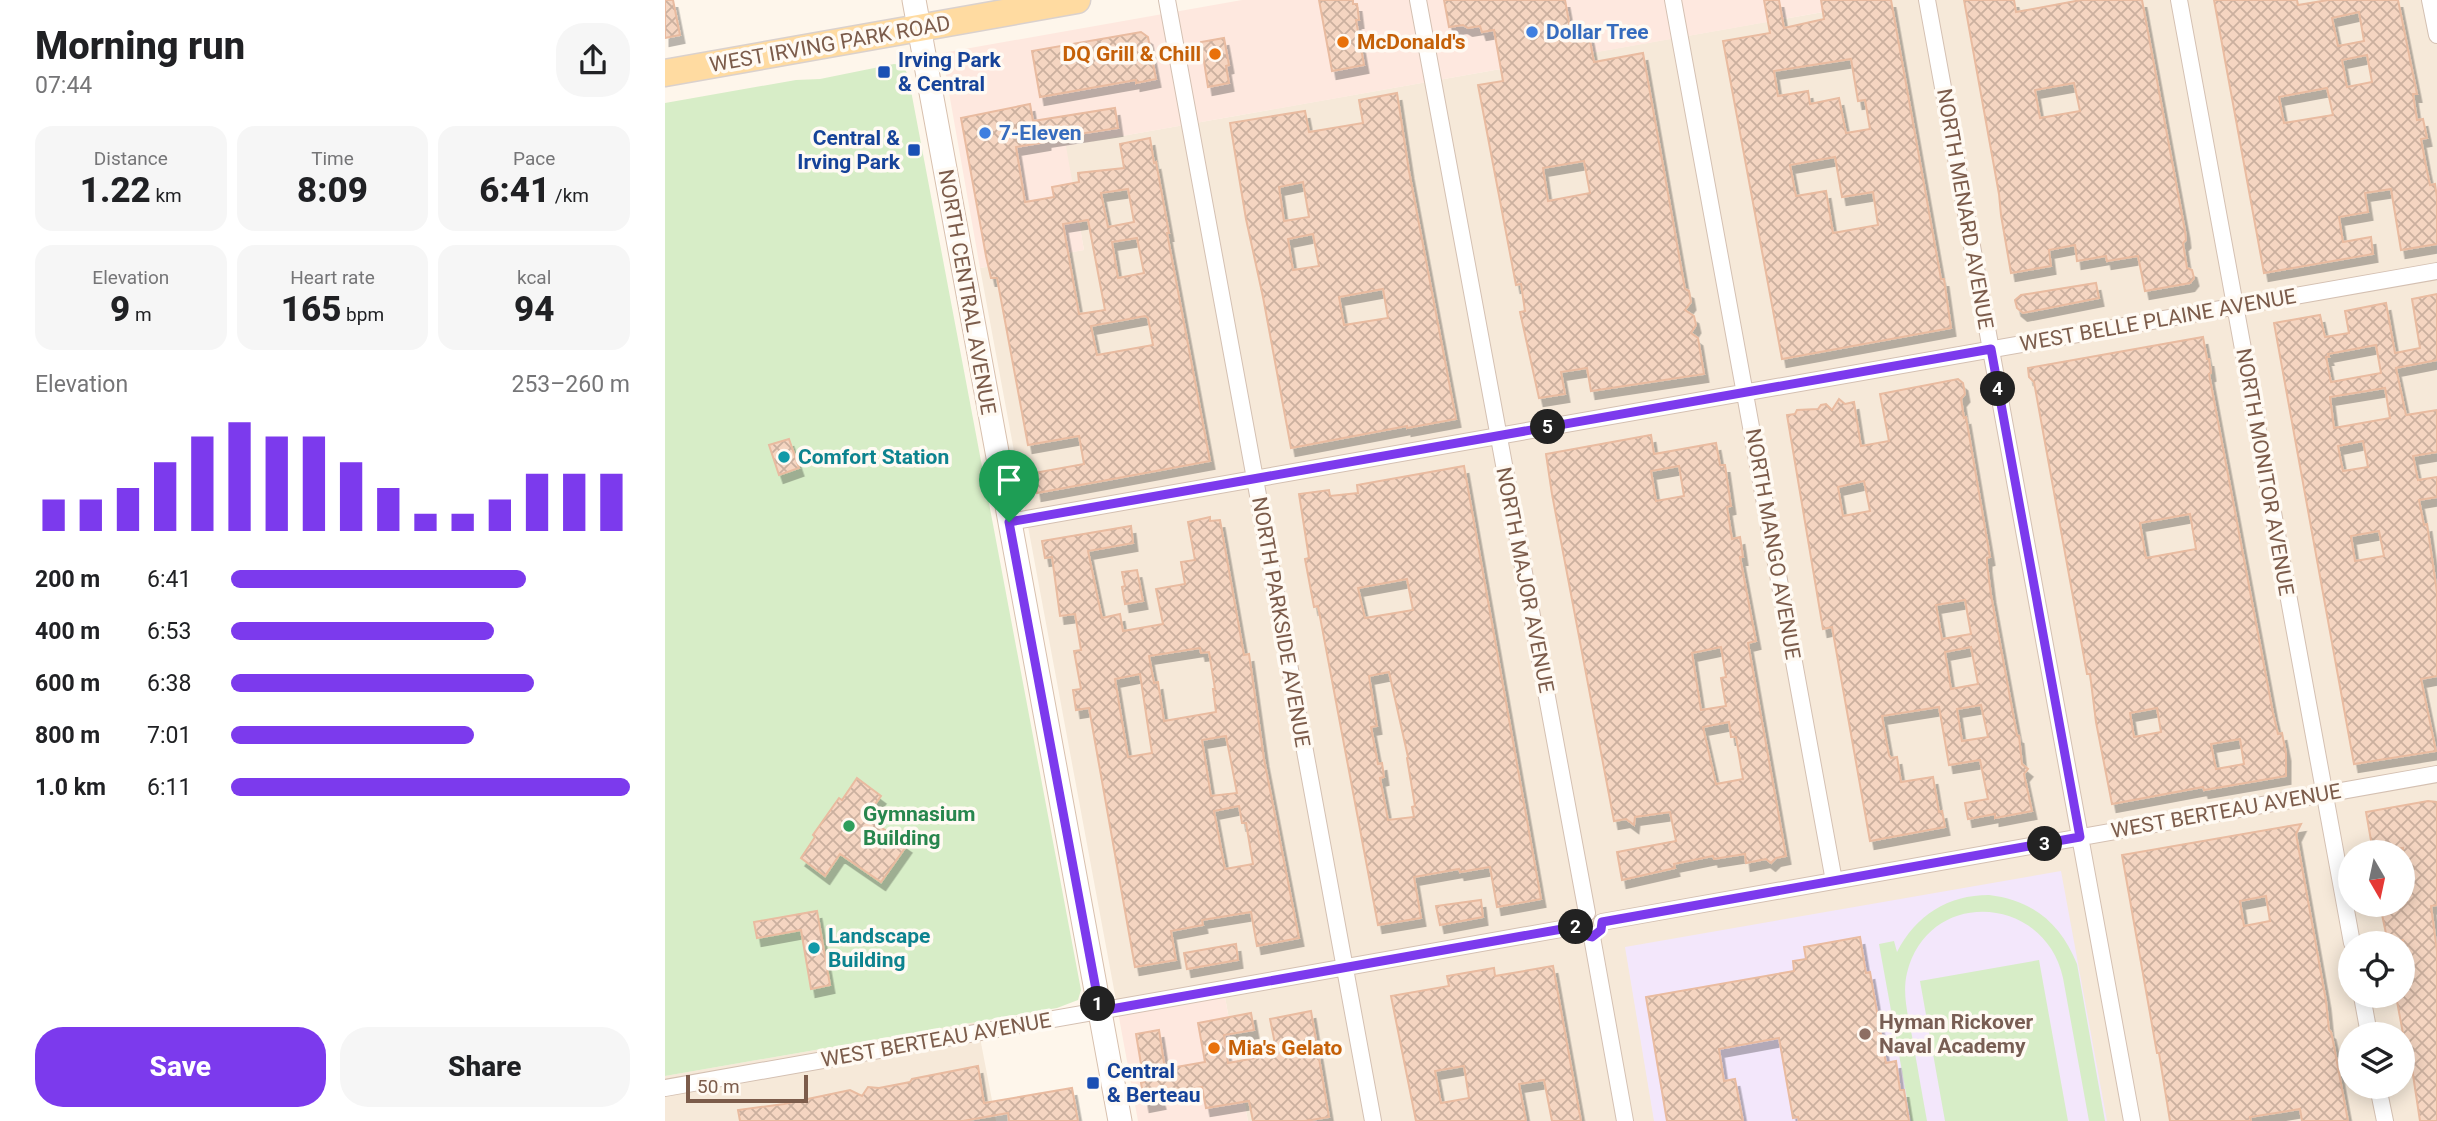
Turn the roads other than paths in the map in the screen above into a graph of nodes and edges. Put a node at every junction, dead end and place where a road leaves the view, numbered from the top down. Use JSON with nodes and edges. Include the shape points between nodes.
{"nodes":[{"id":1,"x":914,"y":0,"type":"edge"},
{"id":2,"x":1077,"y":0,"type":"edge"},
{"id":3,"x":1167,"y":0,"type":"edge"},
{"id":4,"x":1418,"y":0,"type":"edge"},
{"id":5,"x":1673,"y":0,"type":"edge"},
{"id":6,"x":1927,"y":0,"type":"edge"},
{"id":7,"x":2179,"y":0,"type":"edge"},
{"id":8,"x":2430,"y":0,"type":"edge"},
{"id":9,"x":919,"y":28,"type":"junction"},
{"id":10,"x":2437,"y":36,"type":"edge"},
{"id":11,"x":665,"y":73,"type":"edge"},
{"id":12,"x":2437,"y":271,"type":"edge"},
{"id":13,"x":2235,"y":306,"type":"junction"},
{"id":14,"x":1991,"y":349,"type":"junction"},
{"id":15,"x":1745,"y":392,"type":"junction"},
{"id":16,"x":1499,"y":436,"type":"junction"},
{"id":17,"x":1255,"y":478,"type":"junction"},
{"id":18,"x":1009,"y":522,"type":"junction"},
{"id":19,"x":2437,"y":774,"type":"edge"},
{"id":20,"x":2325,"y":794,"type":"junction"},
{"id":21,"x":2080,"y":837,"type":"junction"},
{"id":22,"x":1834,"y":881,"type":"junction"},
{"id":23,"x":1583,"y":920,"type":"junction"},
{"id":24,"x":1602,"y":922,"type":"junction"},
{"id":25,"x":2350,"y":931,"type":"edge"},
{"id":26,"x":1592,"y":937,"type":"junction"},
{"id":27,"x":1345,"y":968,"type":"junction"},
{"id":28,"x":1100,"y":1011,"type":"junction"},
{"id":29,"x":665,"y":1087,"type":"edge"},
{"id":30,"x":2380,"y":1099,"type":"edge"},
{"id":31,"x":1119,"y":1121,"type":"edge"},
{"id":32,"x":1373,"y":1121,"type":"edge"},
{"id":33,"x":1625,"y":1121,"type":"edge"},
{"id":34,"x":2132,"y":1121,"type":"edge"},
{"id":35,"x":2385,"y":1121,"type":"edge"}],
"edges":[{"from":1,"to":9,"type":"main road","name":"NORTH CENTRAL AVENUE"},
{"from":2,"to":9,"type":"main road","name":"WEST IRVING PARK ROAD"},
{"from":3,"to":17,"type":"street","name":"NORTH PARKSIDE AVENUE"},
{"from":4,"to":16,"type":"street","name":"NORTH MAJOR AVENUE"},
{"from":5,"to":15,"type":"street","name":"NORTH MANGO AVENUE"},
{"from":6,"to":14,"type":"street","name":"NORTH MENARD AVENUE"},
{"from":7,"to":13,"type":"street","name":"NORTH MONITOR AVENUE"},
{"from":8,"to":10,"type":"street"},
{"from":9,"to":11,"type":"main road","name":"WEST IRVING PARK ROAD"},
{"from":9,"to":18,"type":"main road","name":"NORTH CENTRAL AVENUE"},
{"from":12,"to":13,"type":"street","name":"WEST BELLE PLAINE AVENUE"},
{"from":13,"to":14,"type":"street","name":"WEST BELLE PLAINE AVENUE"},
{"from":13,"to":20,"type":"street","name":"NORTH MONITOR AVENUE"},
{"from":14,"to":15,"type":"street","name":"WEST BELLE PLAINE AVENUE"},
{"from":14,"to":21,"type":"street","name":"NORTH MENARD AVENUE"},
{"from":15,"to":16,"type":"street","name":"WEST BELLE PLAINE AVENUE"},
{"from":15,"to":22,"type":"street","name":"NORTH MANGO AVENUE"},
{"from":16,"to":17,"type":"street","name":"WEST BELLE PLAINE AVENUE"},
{"from":16,"to":23,"type":"street","name":"NORTH MAJOR AVENUE"},
{"from":17,"to":18,"type":"street","name":"WEST BELLE PLAINE AVENUE"},
{"from":17,"to":27,"type":"street","name":"NORTH PARKSIDE AVENUE"},
{"from":18,"to":28,"type":"main road","name":"NORTH CENTRAL AVENUE"},
{"from":19,"to":20,"type":"street","name":"WEST BERTEAU AVENUE"},
{"from":20,"to":21,"type":"street","name":"WEST BERTEAU AVENUE"},
{"from":20,"to":25,"type":"street","name":"NORTH MONITOR AVENUE"},
{"from":21,"to":22,"type":"street","name":"WEST BERTEAU AVENUE"},
{"from":21,"to":34,"type":"street","name":"NORTH MENARD AVENUE"},
{"from":22,"to":24,"type":"street","name":"WEST BERTEAU AVENUE"},
{"from":23,"to":24,"type":"street","via":[[1598,915]]},
{"from":23,"to":26,"type":"street","via":[[1584,935]]},
{"from":23,"to":27,"type":"street","name":"WEST BERTEAU AVENUE"},
{"from":24,"to":26,"type":"street","via":[[1601,930]]},
{"from":26,"to":33,"type":"street"},
{"from":27,"to":28,"type":"street","name":"WEST BERTEAU AVENUE"},
{"from":27,"to":32,"type":"street","name":"NORTH PARKSIDE AVENUE"},
{"from":28,"to":29,"type":"street","name":"WEST BERTEAU AVENUE"},
{"from":28,"to":31,"type":"main road","name":"NORTH CENTRAL AVENUE"},
{"from":30,"to":35,"type":"street"}]}
